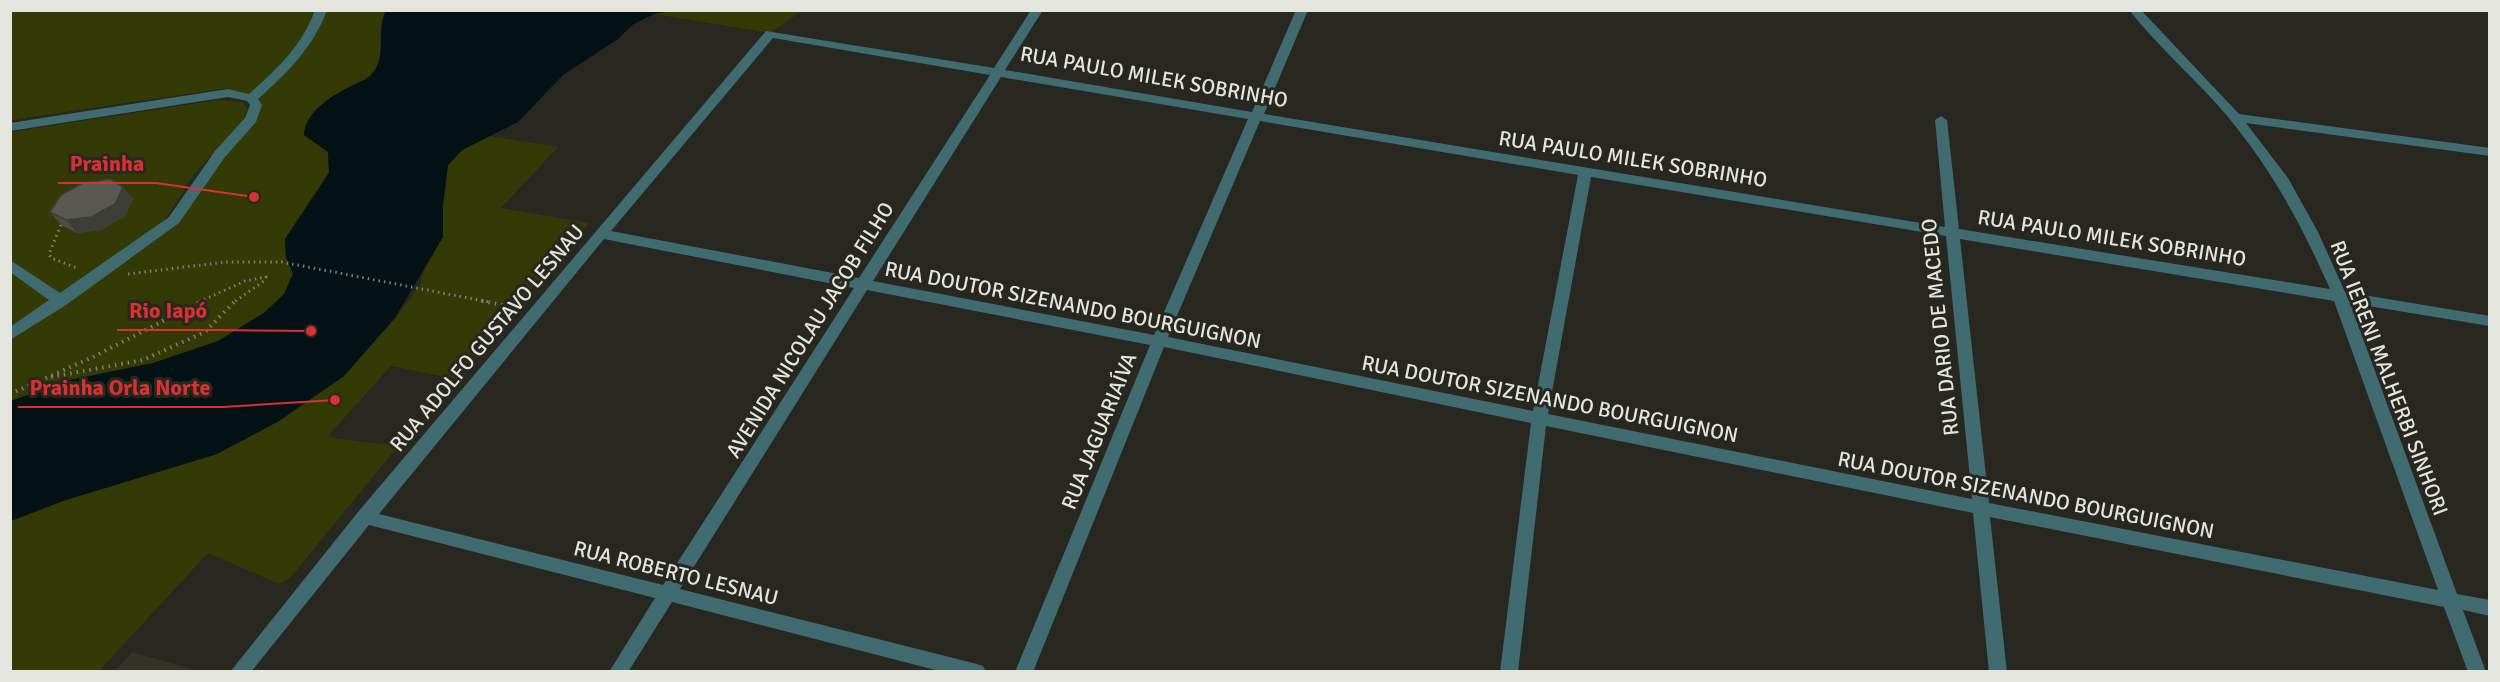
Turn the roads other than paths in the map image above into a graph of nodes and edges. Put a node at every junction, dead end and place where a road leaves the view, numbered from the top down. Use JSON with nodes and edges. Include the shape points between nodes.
{"nodes":[{"id":1,"x":321,"y":10,"type":"edge"},
{"id":2,"x":1037,"y":10,"type":"edge"},
{"id":3,"x":1302,"y":10,"type":"edge"},
{"id":4,"x":2134,"y":10,"type":"edge"},
{"id":5,"x":770,"y":34,"type":"joint"},
{"id":6,"x":998,"y":72,"type":"junction"},
{"id":7,"x":251,"y":98,"type":"junction"},
{"id":8,"x":1258,"y":117,"type":"junction"},
{"id":9,"x":2236,"y":118,"type":"junction"},
{"id":10,"x":1941,"y":120,"type":"dead end"},
{"id":11,"x":10,"y":127,"type":"edge"},
{"id":12,"x":2490,"y":152,"type":"edge"},
{"id":13,"x":1585,"y":172,"type":"junction"},
{"id":14,"x":1951,"y":232,"type":"junction"},
{"id":15,"x":601,"y":234,"type":"junction"},
{"id":16,"x":10,"y":265,"type":"edge"},
{"id":17,"x":862,"y":285,"type":"junction"},
{"id":18,"x":2340,"y":297,"type":"junction"},
{"id":19,"x":61,"y":301,"type":"junction"},
{"id":20,"x":2490,"y":321,"type":"edge"},
{"id":21,"x":10,"y":336,"type":"edge"},
{"id":22,"x":1159,"y":341,"type":"junction"},
{"id":23,"x":1539,"y":419,"type":"junction"},
{"id":24,"x":1981,"y":508,"type":"junction"},
{"id":25,"x":364,"y":517,"type":"junction"},
{"id":26,"x":667,"y":594,"type":"junction"},
{"id":27,"x":2449,"y":599,"type":"junction"},
{"id":28,"x":2490,"y":608,"type":"edge"},
{"id":29,"x":239,"y":672,"type":"edge"},
{"id":30,"x":618,"y":672,"type":"edge"},
{"id":31,"x":977,"y":672,"type":"edge"},
{"id":32,"x":1024,"y":672,"type":"edge"},
{"id":33,"x":1509,"y":672,"type":"edge"},
{"id":34,"x":1998,"y":672,"type":"edge"},
{"id":35,"x":2477,"y":672,"type":"edge"}],
"edges":[{"from":1,"to":7,"type":"street","via":[[305,45]]},
{"from":2,"to":6,"type":"street","name":"AVENIDA NICOLAU JACOB FILHO"},
{"from":3,"to":8,"type":"street","name":"RUA JAGUARIAÍVA"},
{"from":4,"to":9,"type":"street","name":"RUA IERENI MALHERBI SINHORI"},
{"from":5,"to":6,"type":"street","name":"RUA PAULO MILEK SOBRINHO"},
{"from":5,"to":15,"type":"street","name":"RUA ADOLFO GUSTAVO LESNAU"},
{"from":6,"to":8,"type":"street","name":"RUA PAULO MILEK SOBRINHO"},
{"from":6,"to":17,"type":"street","name":"AVENIDA NICOLAU JACOB FILHO"},
{"from":7,"to":11,"type":"street","via":[[228,93]]},
{"from":7,"to":19,"type":"street","via":[[256,105],[251,119],[220,154],[174,220]]},
{"from":8,"to":13,"type":"street","name":"RUA PAULO MILEK SOBRINHO"},
{"from":8,"to":22,"type":"street","name":"RUA JAGUARIAÍVA"},
{"from":9,"to":12,"type":"street"},
{"from":9,"to":18,"type":"street","name":"RUA IERENI MALHERBI SINHORI","via":[[2281,178]]},
{"from":10,"to":14,"type":"street","name":"RUA DARIO DE MACEDO"},
{"from":13,"to":14,"type":"street","name":"RUA PAULO MILEK SOBRINHO"},
{"from":13,"to":23,"type":"street"},
{"from":14,"to":18,"type":"street","name":"RUA PAULO MILEK SOBRINHO"},
{"from":14,"to":24,"type":"street","name":"RUA DARIO DE MACEDO"},
{"from":15,"to":17,"type":"street","name":"RUA DOUTOR SIZENANDO BOURGUIGNON"},
{"from":15,"to":25,"type":"street","name":"RUA ADOLFO GUSTAVO LESNAU"},
{"from":16,"to":19,"type":"street"},
{"from":17,"to":22,"type":"street","name":"RUA DOUTOR SIZENANDO BOURGUIGNON"},
{"from":17,"to":26,"type":"street","name":"AVENIDA NICOLAU JACOB FILHO"},
{"from":18,"to":20,"type":"street","name":"RUA PAULO MILEK SOBRINHO"},
{"from":18,"to":27,"type":"street","name":"RUA IERENI MALHERBI SINHORI"},
{"from":19,"to":21,"type":"street"},
{"from":22,"to":23,"type":"street","name":"RUA DOUTOR SIZENANDO BOURGUIGNON"},
{"from":22,"to":32,"type":"street","name":"RUA JAGUARIAÍVA"},
{"from":23,"to":24,"type":"street","name":"RUA DOUTOR SIZENANDO BOURGUIGNON"},
{"from":23,"to":33,"type":"street"},
{"from":24,"to":27,"type":"street","name":"RUA DOUTOR SIZENANDO BOURGUIGNON"},
{"from":24,"to":34,"type":"street","name":"RUA DARIO DE MACEDO"},
{"from":25,"to":26,"type":"street","name":"RUA ROBERTO LESNAU"},
{"from":25,"to":29,"type":"street","name":"RUA ADOLFO GUSTAVO LESNAU"},
{"from":26,"to":30,"type":"street","name":"AVENIDA NICOLAU JACOB FILHO"},
{"from":26,"to":31,"type":"street","name":"RUA ROBERTO LESNAU"},
{"from":27,"to":28,"type":"street","name":"RUA DOUTOR SIZENANDO BOURGUIGNON"},
{"from":27,"to":35,"type":"street","name":"RUA IERENI MALHERBI SINHORI"}]}
